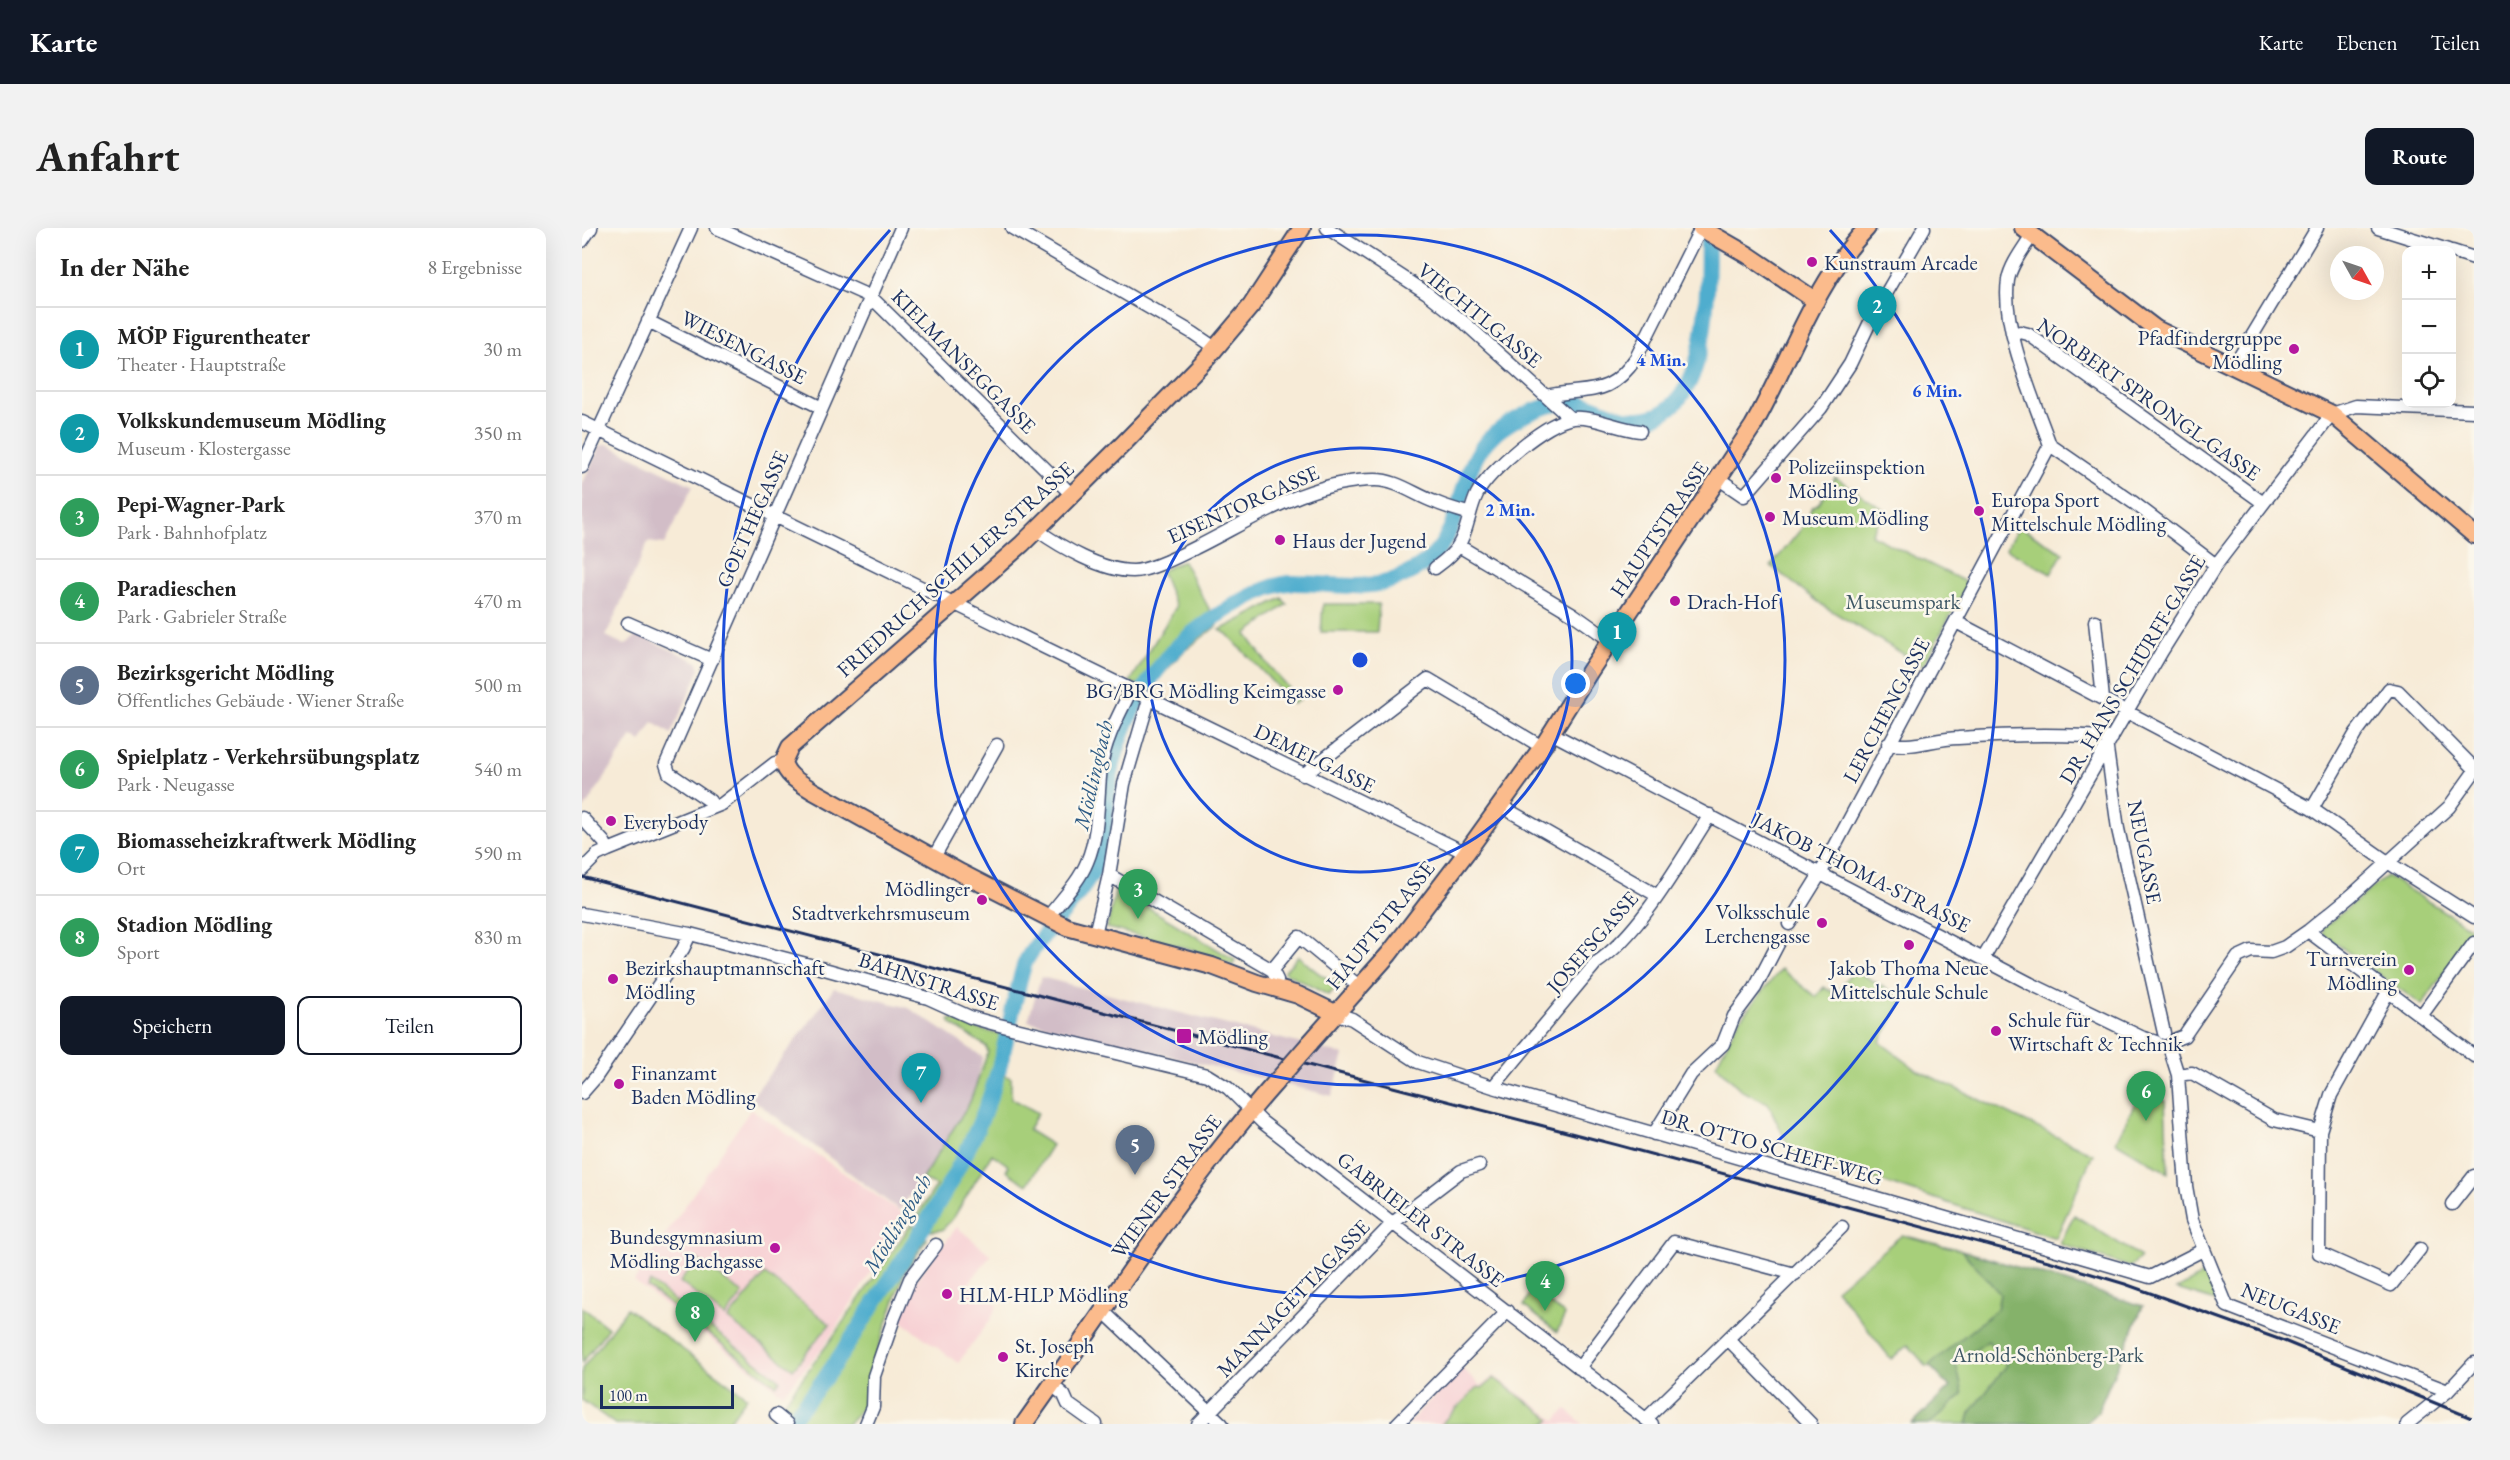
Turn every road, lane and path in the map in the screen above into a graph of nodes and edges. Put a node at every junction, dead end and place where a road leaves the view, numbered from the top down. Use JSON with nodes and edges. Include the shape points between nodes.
{"nodes":[{"id":1,"x":691,"y":228,"type":"edge"},
{"id":2,"x":717,"y":228,"type":"edge"},
{"id":3,"x":901,"y":228,"type":"edge"},
{"id":4,"x":1012,"y":228,"type":"edge"},
{"id":5,"x":1302,"y":228,"type":"edge"},
{"id":6,"x":1327,"y":228,"type":"edge"},
{"id":7,"x":1867,"y":228,"type":"edge"},
{"id":8,"x":1924,"y":228,"type":"edge"},
{"id":9,"x":2317,"y":228,"type":"edge"},
{"id":10,"x":2378,"y":228,"type":"edge"},
{"id":11,"x":591,"y":229,"type":"edge"},
{"id":12,"x":1705,"y":230,"type":"edge"},
{"id":13,"x":2028,"y":231,"type":"edge"},
{"id":14,"x":582,"y":241,"type":"edge"},
{"id":15,"x":2434,"y":246,"type":"edge"},
{"id":16,"x":2456,"y":253,"type":"edge"},
{"id":17,"x":2474,"y":258,"type":"edge"},
{"id":18,"x":871,"y":297,"type":"junction"},
{"id":19,"x":1816,"y":301,"type":"junction"},
{"id":20,"x":648,"y":321,"type":"junction"},
{"id":21,"x":2018,"y":333,"type":"junction"},
{"id":22,"x":1215,"y":348,"type":"junction"},
{"id":23,"x":2234,"y":366,"type":"junction"},
{"id":24,"x":1549,"y":398,"type":"junction"},
{"id":25,"x":822,"y":408,"type":"junction"},
{"id":26,"x":2474,"y":411,"type":"edge"},
{"id":27,"x":1566,"y":414,"type":"junction"},
{"id":28,"x":2332,"y":414,"type":"junction"},
{"id":29,"x":582,"y":422,"type":"edge"},
{"id":30,"x":599,"y":431,"type":"junction"},
{"id":31,"x":1640,"y":431,"type":"dead end"},
{"id":32,"x":2050,"y":445,"type":"junction"},
{"id":33,"x":582,"y":467,"type":"edge"},
{"id":34,"x":1719,"y":479,"type":"junction"},
{"id":35,"x":1072,"y":495,"type":"junction"},
{"id":36,"x":2262,"y":502,"type":"junction"},
{"id":37,"x":1461,"y":511,"type":"junction"},
{"id":38,"x":775,"y":516,"type":"junction"},
{"id":39,"x":1037,"y":530,"type":"junction"},
{"id":40,"x":2474,"y":535,"type":"edge"},
{"id":41,"x":1459,"y":546,"type":"junction"},
{"id":42,"x":2216,"y":565,"type":"junction"},
{"id":43,"x":1435,"y":568,"type":"dead end"},
{"id":44,"x":953,"y":605,"type":"junction"},
{"id":45,"x":2095,"y":621,"type":"dead end"},
{"id":46,"x":1956,"y":622,"type":"junction"},
{"id":47,"x":628,"y":623,"type":"dead end"},
{"id":48,"x":1611,"y":641,"type":"junction"},
{"id":49,"x":712,"y":660,"type":"junction"},
{"id":50,"x":1142,"y":697,"type":"junction"},
{"id":51,"x":2103,"y":699,"type":"junction"},
{"id":52,"x":2127,"y":711,"type":"junction"},
{"id":53,"x":1546,"y":740,"type":"junction"},
{"id":54,"x":2110,"y":743,"type":"junction"},
{"id":55,"x":1888,"y":744,"type":"junction"},
{"id":56,"x":997,"y":745,"type":"dead end"},
{"id":57,"x":783,"y":762,"type":"junction"},
{"id":58,"x":2474,"y":770,"type":"edge"},
{"id":59,"x":1303,"y":775,"type":"junction"},
{"id":60,"x":1499,"y":805,"type":"junction"},
{"id":61,"x":714,"y":807,"type":"junction"},
{"id":62,"x":2312,"y":809,"type":"junction"},
{"id":63,"x":1710,"y":815,"type":"junction"},
{"id":64,"x":582,"y":818,"type":"edge"},
{"id":65,"x":608,"y":850,"type":"junction"},
{"id":66,"x":1466,"y":853,"type":"junction"},
{"id":67,"x":934,"y":857,"type":"junction"},
{"id":68,"x":2389,"y":863,"type":"junction"},
{"id":69,"x":582,"y":870,"type":"edge"},
{"id":70,"x":1820,"y":874,"type":"junction"},
{"id":71,"x":1109,"y":875,"type":"junction"},
{"id":72,"x":1658,"y":896,"type":"junction"},
{"id":73,"x":582,"y":914,"type":"edge"},
{"id":74,"x":2474,"y":918,"type":"edge"},
{"id":75,"x":1057,"y":922,"type":"junction"},
{"id":76,"x":1789,"y":924,"type":"dead end"},
{"id":77,"x":2308,"y":931,"type":"junction"},
{"id":78,"x":690,"y":934,"type":"junction"},
{"id":79,"x":1095,"y":934,"type":"junction"},
{"id":80,"x":1779,"y":942,"type":"dead end"},
{"id":81,"x":2474,"y":944,"type":"edge"},
{"id":82,"x":1983,"y":957,"type":"junction"},
{"id":83,"x":1272,"y":970,"type":"junction"},
{"id":84,"x":1275,"y":987,"type":"junction"},
{"id":85,"x":1360,"y":988,"type":"junction"},
{"id":86,"x":2388,"y":992,"type":"junction"},
{"id":87,"x":1337,"y":1014,"type":"junction"},
{"id":88,"x":2421,"y":1016,"type":"junction"},
{"id":89,"x":2160,"y":1037,"type":"junction"},
{"id":90,"x":2176,"y":1039,"type":"junction"},
{"id":91,"x":2171,"y":1053,"type":"junction"},
{"id":92,"x":2474,"y":1056,"type":"edge"},
{"id":93,"x":2178,"y":1075,"type":"junction"},
{"id":94,"x":1493,"y":1087,"type":"junction"},
{"id":95,"x":582,"y":1092,"type":"edge"},
{"id":96,"x":1251,"y":1110,"type":"junction"},
{"id":97,"x":2320,"y":1131,"type":"junction"},
{"id":98,"x":1654,"y":1134,"type":"junction"},
{"id":99,"x":1479,"y":1165,"type":"dead end"},
{"id":100,"x":2474,"y":1176,"type":"edge"},
{"id":101,"x":2452,"y":1204,"type":"dead end"},
{"id":102,"x":1394,"y":1222,"type":"junction"},
{"id":103,"x":1841,"y":1229,"type":"dead end"},
{"id":104,"x":936,"y":1245,"type":"dead end"},
{"id":105,"x":2420,"y":1249,"type":"dead end"},
{"id":106,"x":2202,"y":1250,"type":"junction"},
{"id":107,"x":1795,"y":1274,"type":"junction"},
{"id":108,"x":1103,"y":1311,"type":"junction"},
{"id":109,"x":1508,"y":1311,"type":"junction"},
{"id":110,"x":1728,"y":1339,"type":"junction"},
{"id":111,"x":2474,"y":1363,"type":"edge"},
{"id":112,"x":1579,"y":1368,"type":"junction"},
{"id":113,"x":1052,"y":1385,"type":"junction"},
{"id":114,"x":2448,"y":1391,"type":"junction"},
{"id":115,"x":1210,"y":1412,"type":"junction"},
{"id":116,"x":1649,"y":1421,"type":"edge"},
{"id":117,"x":862,"y":1423,"type":"edge"},
{"id":118,"x":1023,"y":1424,"type":"edge"},
{"id":119,"x":1096,"y":1424,"type":"edge"},
{"id":120,"x":1198,"y":1424,"type":"edge"},
{"id":121,"x":1222,"y":1424,"type":"edge"},
{"id":122,"x":1397,"y":1424,"type":"edge"},
{"id":123,"x":1811,"y":1424,"type":"edge"},
{"id":124,"x":2407,"y":1424,"type":"edge"}],
"edges":[{"from":1,"to":20,"type":"street"},
{"from":2,"to":18,"type":"street","name":"KIELMANSEGGASSE"},
{"from":3,"to":18,"type":"street","name":"GOETHEGASSE"},
{"from":4,"to":22,"type":"street"},
{"from":5,"to":22,"type":"main road","name":"FRIEDRICH SCHILLER-STRASSE","via":[[1267,285]]},
{"from":6,"to":24,"type":"street","name":"VIECHTLGASSE","via":[[1427,293]]},
{"from":7,"to":19,"type":"main road","name":"HAUPTSTRASSE"},
{"from":8,"to":34,"type":"street","via":[[1850,364],[1821,408],[1744,496]]},
{"from":9,"to":23,"type":"street"},
{"from":10,"to":15,"type":"street"},
{"from":11,"to":14,"type":"street"},
{"from":12,"to":19,"type":"main road"},
{"from":12,"to":24,"type":"street","via":[[1623,375],[1607,387]]},
{"from":13,"to":21,"type":"street","via":[[2008,280],[2007,299]]},
{"from":13,"to":23,"type":"main road","via":[[2156,329]]},
{"from":16,"to":17,"type":"street"},
{"from":18,"to":25,"type":"street","name":"GOETHEGASSE"},
{"from":18,"to":35,"type":"street","name":"KIELMANSEGGASSE"},
{"from":19,"to":34,"type":"main road","name":"HAUPTSTRASSE","via":[[1775,388]]},
{"from":20,"to":25,"type":"street","name":"WIESENGASSE"},
{"from":20,"to":30,"type":"street"},
{"from":21,"to":32,"type":"street","via":[[2023,369]]},
{"from":21,"to":36,"type":"street","name":"NORBERT SPRONGL-GASSE","via":[[2028,334]]},
{"from":22,"to":35,"type":"main road","name":"FRIEDRICH SCHILLER-STRASSE"},
{"from":23,"to":28,"type":"main road"},
{"from":24,"to":27,"type":"street","name":"VIECHTLGASSE"},
{"from":25,"to":38,"type":"street","name":"GOETHEGASSE"},
{"from":26,"to":28,"type":"street","via":[[2356,406]]},
{"from":27,"to":31,"type":"street"},
{"from":27,"to":37,"type":"street","via":[[1517,449]]},
{"from":28,"to":36,"type":"street","name":"DR. HANS SCHÜRFF-GASSE"},
{"from":28,"to":40,"type":"main road"},
{"from":29,"to":30,"type":"street","name":"DEMELGASSE"},
{"from":30,"to":33,"type":"street"},
{"from":30,"to":38,"type":"street","name":"DEMELGASSE"},
{"from":32,"to":42,"type":"street"},
{"from":32,"to":46,"type":"street","name":"LERCHENGASSE"},
{"from":34,"to":48,"type":"main road","name":"HAUPTSTRASSE"},
{"from":35,"to":39,"type":"main road","name":"FRIEDRICH SCHILLER-STRASSE"},
{"from":36,"to":42,"type":"street","name":"DR. HANS SCHÜRFF-GASSE"},
{"from":37,"to":39,"type":"street","name":"EISENTORGASSE","via":[[1383,480],[1332,484],[1178,556],[1135,571],[1118,570],[1060,546]]},
{"from":37,"to":41,"type":"street"},
{"from":38,"to":44,"type":"street","name":"DEMELGASSE"},
{"from":38,"to":49,"type":"street","name":"GOETHEGASSE"},
{"from":39,"to":44,"type":"main road","name":"FRIEDRICH SCHILLER-STRASSE"},
{"from":41,"to":43,"type":"street"},
{"from":41,"to":48,"type":"street"},
{"from":42,"to":52,"type":"street","name":"DR. HANS SCHÜRFF-GASSE"},
{"from":44,"to":50,"type":"street","name":"DEMELGASSE"},
{"from":44,"to":57,"type":"main road","name":"FRIEDRICH SCHILLER-STRASSE","via":[[790,747]]},
{"from":45,"to":51,"type":"street"},
{"from":46,"to":51,"type":"street"},
{"from":46,"to":55,"type":"street","name":"LERCHENGASSE"},
{"from":47,"to":49,"type":"street"},
{"from":48,"to":53,"type":"main road","name":"HAUPTSTRASSE"},
{"from":49,"to":61,"type":"street","name":"GOETHEGASSE","via":[[666,767]]},
{"from":50,"to":59,"type":"street","name":"DEMELGASSE"},
{"from":50,"to":71,"type":"street"},
{"from":50,"to":75,"type":"street","via":[[1115,720],[1101,767],[1095,836],[1087,862]]},
{"from":51,"to":52,"type":"street"},
{"from":52,"to":54,"type":"street","name":"DR. HANS SCHÜRFF-GASSE"},
{"from":52,"to":62,"type":"street"},
{"from":53,"to":59,"type":"street","name":"JAKOB THOMA-STRASSE","via":[[1428,679]]},
{"from":53,"to":60,"type":"main road","name":"HAUPTSTRASSE"},
{"from":53,"to":63,"type":"street","name":"JAKOB THOMA-STRASSE"},
{"from":54,"to":55,"type":"street","via":[[2089,736],[1966,738],[1909,747]]},
{"from":54,"to":82,"type":"street","name":"DR. HANS SCHÜRFF-GASSE"},
{"from":54,"to":89,"type":"street","name":"NEUGASSE","via":[[2118,829]]},
{"from":55,"to":70,"type":"street","name":"LERCHENGASSE"},
{"from":56,"to":67,"type":"street"},
{"from":57,"to":61,"type":"street","name":"FRIEDRICH SCHILLER-STRASSE","via":[[775,763]]},
{"from":57,"to":67,"type":"main road","via":[[785,771],[813,791]]},
{"from":58,"to":62,"type":"street","via":[[2398,691],[2389,689],[2356,733]]},
{"from":58,"to":68,"type":"street","via":[[2449,807]]},
{"from":59,"to":66,"type":"street","name":"DEMELGASSE"},
{"from":60,"to":66,"type":"main road","name":"HAUPTSTRASSE"},
{"from":60,"to":72,"type":"street"},
{"from":61,"to":65,"type":"street","name":"FRIEDRICH SCHILLER-STRASSE"},
{"from":62,"to":68,"type":"street"},
{"from":63,"to":70,"type":"street","name":"JAKOB THOMA-STRASSE"},
{"from":63,"to":72,"type":"street","name":"JOSEFSGASSE"},
{"from":64,"to":65,"type":"street"},
{"from":65,"to":69,"type":"street","name":"FRIEDRICH SCHILLER-STRASSE"},
{"from":66,"to":85,"type":"main road","name":"HAUPTSTRASSE"},
{"from":67,"to":75,"type":"main road"},
{"from":68,"to":74,"type":"street"},
{"from":68,"to":77,"type":"street"},
{"from":70,"to":76,"type":"street","name":"LERCHENGASSE"},
{"from":70,"to":82,"type":"street","name":"JAKOB THOMA-STRASSE"},
{"from":71,"to":79,"type":"street"},
{"from":71,"to":83,"type":"street"},
{"from":72,"to":94,"type":"street","name":"JOSEFSGASSE","via":[[1611,953],[1596,963]]},
{"from":73,"to":78,"type":"street","name":"BAHNSTRASSE"},
{"from":75,"to":79,"type":"main road"},
{"from":77,"to":86,"type":"street"},
{"from":77,"to":90,"type":"street","via":[[2285,947],[2271,952],[2251,951],[2238,957],[2184,1036]]},
{"from":78,"to":95,"type":"street","via":[[612,1054]]},
{"from":78,"to":96,"type":"street","name":"BAHNSTRASSE","via":[[928,998],[995,1024],[1207,1075]]},
{"from":79,"to":84,"type":"main road"},
{"from":80,"to":98,"type":"street","via":[[1755,988],[1734,1016],[1723,1044],[1691,1074]]},
{"from":81,"to":88,"type":"street"},
{"from":82,"to":89,"type":"street","name":"JAKOB THOMA-STRASSE","via":[[2141,1037]]},
{"from":83,"to":84,"type":"street","via":[[1277,980]]},
{"from":83,"to":85,"type":"street","via":[[1299,937]]},
{"from":84,"to":87,"type":"main road"},
{"from":85,"to":87,"type":"main road","name":"HAUPTSTRASSE"},
{"from":86,"to":88,"type":"street"},
{"from":86,"to":97,"type":"street","via":[[2331,1095]]},
{"from":87,"to":94,"type":"street","name":"DR. OTTO SCHEFF-WEG","via":[[1352,1019],[1418,1062]]},
{"from":87,"to":96,"type":"main road","name":"WIENER STRASSE","bridge":true},
{"from":88,"to":92,"type":"street"},
{"from":89,"to":90,"type":"street","via":[[2173,1034]]},
{"from":89,"to":91,"type":"street","via":[[2159,1051]]},
{"from":90,"to":91,"type":"street","via":[[2176,1048]]},
{"from":91,"to":93,"type":"street","name":"NEUGASSE"},
{"from":93,"to":97,"type":"street","via":[[2192,1073],[2274,1120]]},
{"from":93,"to":106,"type":"street","name":"NEUGASSE","via":[[2186,1186]]},
{"from":94,"to":98,"type":"street","name":"DR. OTTO SCHEFF-WEG"},
{"from":96,"to":102,"type":"street","name":"GABRIELER STRASSE"},
{"from":96,"to":108,"type":"main road","name":"WIENER STRASSE"},
{"from":97,"to":105,"type":"street","via":[[2319,1252],[2391,1285]]},
{"from":98,"to":106,"type":"street","name":"DR. OTTO SCHEFF-WEG","via":[[2150,1277]]},
{"from":99,"to":102,"type":"street","name":"MANNAGETTAGASSE","via":[[1461,1170]]},
{"from":100,"to":101,"type":"street"},
{"from":102,"to":109,"type":"street","name":"GABRIELER STRASSE"},
{"from":102,"to":115,"type":"street","name":"MANNAGETTAGASSE"},
{"from":103,"to":107,"type":"street"},
{"from":104,"to":117,"type":"street","via":[[910,1279],[874,1376],[873,1407]]},
{"from":106,"to":114,"type":"street","name":"NEUGASSE","via":[[2227,1306]]},
{"from":107,"to":110,"type":"street"},
{"from":107,"to":112,"type":"street","via":[[1674,1242]]},
{"from":108,"to":113,"type":"main road","name":"WIENER STRASSE"},
{"from":108,"to":115,"type":"street"},
{"from":109,"to":112,"type":"street","name":"GABRIELER STRASSE"},
{"from":109,"to":122,"type":"street"},
{"from":110,"to":116,"type":"street"},
{"from":110,"to":123,"type":"street"},
{"from":111,"to":114,"type":"street"},
{"from":112,"to":116,"type":"street","name":"GABRIELER STRASSE"},
{"from":113,"to":118,"type":"main road","name":"WIENER STRASSE"},
{"from":113,"to":119,"type":"street","via":[[1068,1404]]},
{"from":114,"to":124,"type":"street"},
{"from":115,"to":120,"type":"street","name":"MANNAGETTAGASSE"},
{"from":115,"to":121,"type":"street"}]}
